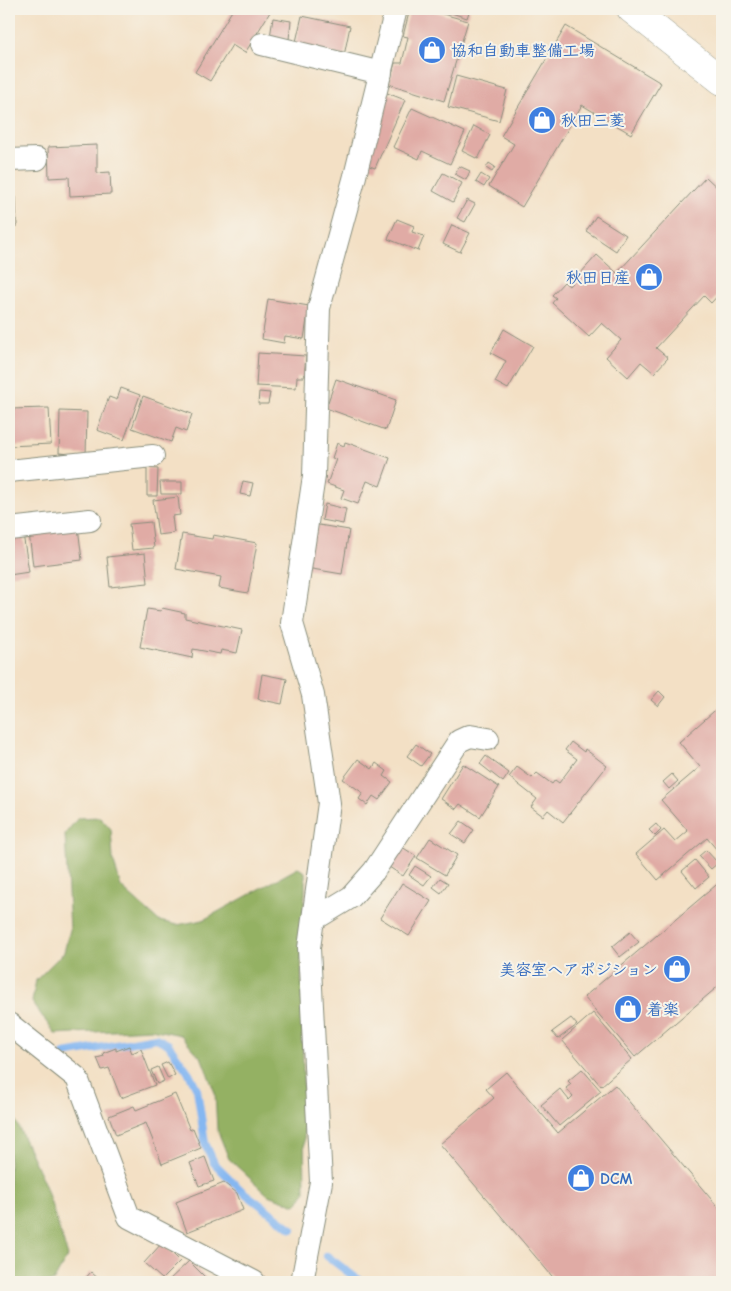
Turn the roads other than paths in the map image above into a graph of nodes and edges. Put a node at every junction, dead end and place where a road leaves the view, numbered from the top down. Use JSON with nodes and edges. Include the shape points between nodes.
{"nodes":[{"id":1,"x":396,"y":9,"type":"edge"},
{"id":2,"x":631,"y":9,"type":"edge"},
{"id":3,"x":262,"y":44,"type":"dead end"},
{"id":4,"x":381,"y":74,"type":"junction"},
{"id":5,"x":722,"y":80,"type":"edge"},
{"id":6,"x":37,"y":159,"type":"dead end"},
{"id":7,"x":9,"y":160,"type":"edge"},
{"id":8,"x":153,"y":456,"type":"dead end"},
{"id":9,"x":9,"y":471,"type":"edge"},
{"id":10,"x":90,"y":520,"type":"dead end"},
{"id":11,"x":9,"y":529,"type":"edge"},
{"id":12,"x":488,"y":739,"type":"dead end"},
{"id":13,"x":313,"y":920,"type":"junction"},
{"id":14,"x":9,"y":1024,"type":"edge"},
{"id":15,"x":254,"y":1282,"type":"edge"},
{"id":16,"x":302,"y":1282,"type":"edge"}],
"edges":[{"from":1,"to":4,"type":"street"},
{"from":2,"to":5,"type":"highway"},
{"from":3,"to":4,"type":"street"},
{"from":4,"to":13,"type":"street","via":[[319,308],[314,476],[292,624],[313,694],[330,803]]},
{"from":6,"to":7,"type":"street"},
{"from":8,"to":9,"type":"street"},
{"from":10,"to":11,"type":"street"},
{"from":12,"to":13,"type":"street","via":[[470,736],[459,742],[374,871],[351,897]]},
{"from":13,"to":16,"type":"street","via":[[309,948],[321,1182]]},
{"from":14,"to":15,"type":"street","via":[[77,1078],[129,1217]]}]}
